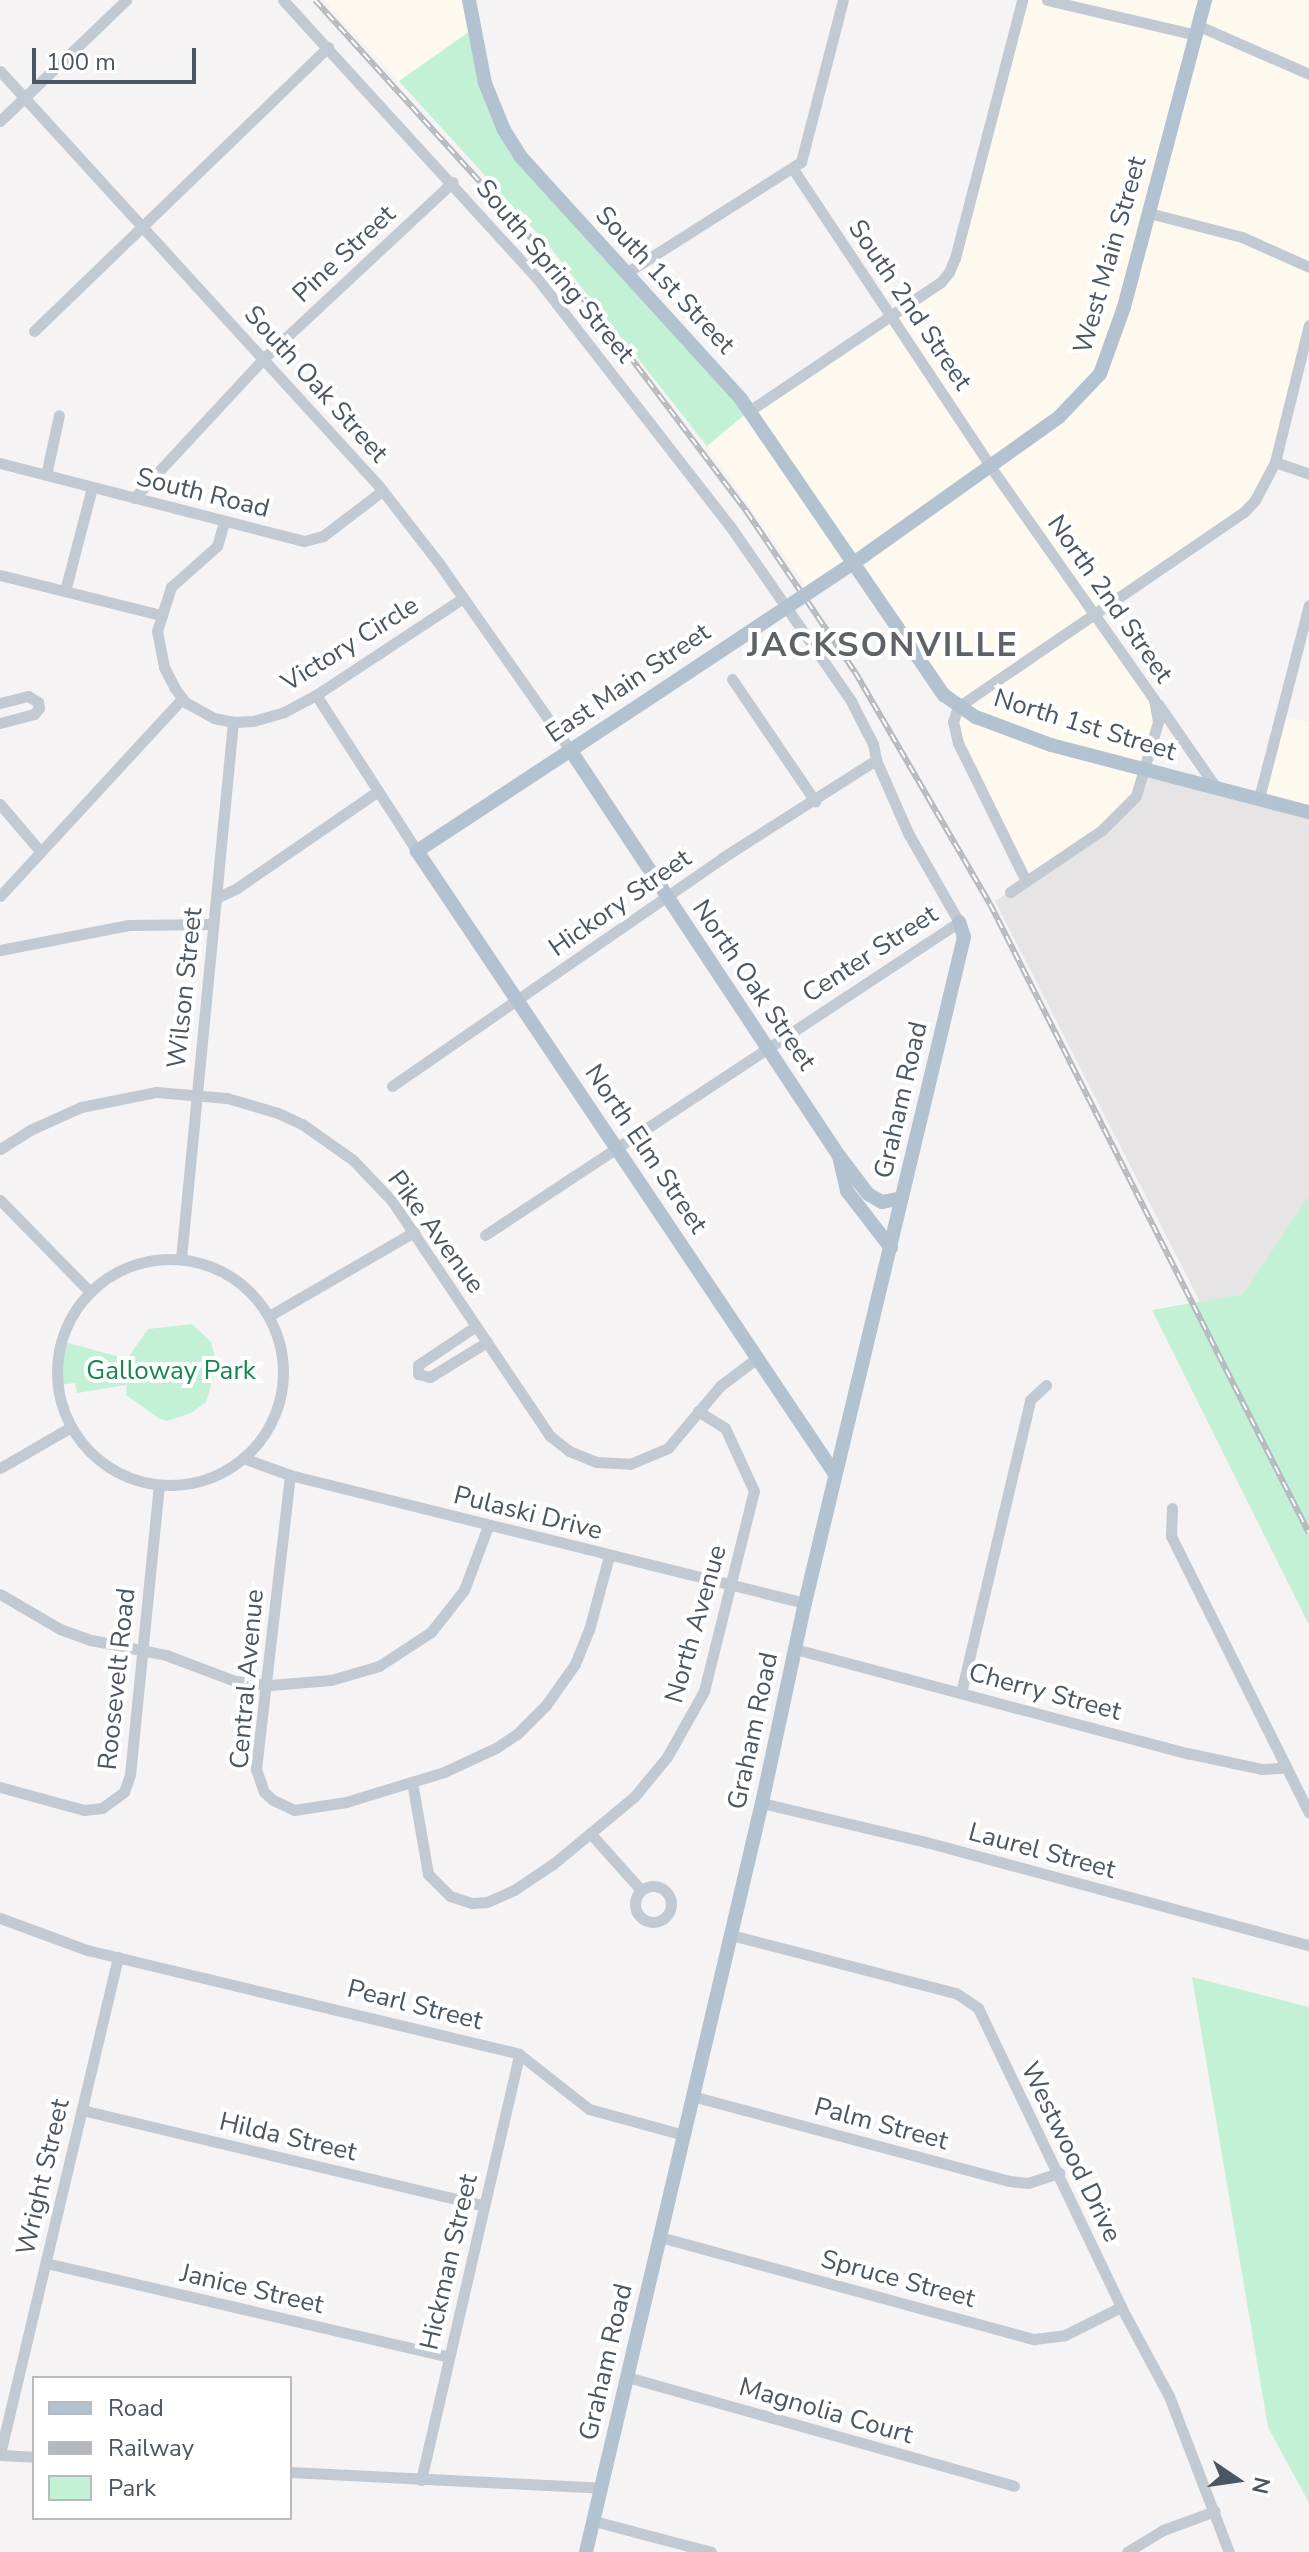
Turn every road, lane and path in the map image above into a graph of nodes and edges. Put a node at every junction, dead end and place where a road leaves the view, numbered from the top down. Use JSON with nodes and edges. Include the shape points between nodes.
{"nodes":[{"id":1,"x":126,"y":0,"type":"edge"},
{"id":2,"x":283,"y":0,"type":"edge"},
{"id":3,"x":469,"y":0,"type":"edge"},
{"id":4,"x":843,"y":0,"type":"edge"},
{"id":5,"x":1022,"y":0,"type":"edge"},
{"id":6,"x":1047,"y":0,"type":"edge"},
{"id":7,"x":1205,"y":0,"type":"edge"},
{"id":8,"x":1198,"y":30,"type":"junction"},
{"id":9,"x":328,"y":47,"type":"junction"},
{"id":10,"x":0,"y":71,"type":"edge"},
{"id":11,"x":1309,"y":74,"type":"edge"},
{"id":12,"x":26,"y":99,"type":"junction"},
{"id":13,"x":0,"y":121,"type":"edge"},
{"id":14,"x":793,"y":169,"type":"junction"},
{"id":15,"x":453,"y":182,"type":"junction"},
{"id":16,"x":1149,"y":213,"type":"junction"},
{"id":17,"x":144,"y":228,"type":"junction"},
{"id":18,"x":1309,"y":267,"type":"edge"},
{"id":19,"x":626,"y":273,"type":"junction"},
{"id":20,"x":890,"y":316,"type":"junction"},
{"id":21,"x":1309,"y":325,"type":"edge"},
{"id":22,"x":34,"y":331,"type":"dead end"},
{"id":23,"x":264,"y":358,"type":"junction"},
{"id":24,"x":749,"y":411,"type":"junction"},
{"id":25,"x":59,"y":415,"type":"dead end"},
{"id":26,"x":1275,"y":462,"type":"junction"},
{"id":27,"x":0,"y":463,"type":"edge"},
{"id":28,"x":990,"y":466,"type":"junction"},
{"id":29,"x":1309,"y":474,"type":"edge"},
{"id":30,"x":46,"y":475,"type":"junction"},
{"id":31,"x":92,"y":487,"type":"junction"},
{"id":32,"x":382,"y":491,"type":"junction"},
{"id":33,"x":134,"y":498,"type":"junction"},
{"id":34,"x":224,"y":522,"type":"junction"},
{"id":35,"x":865,"y":555,"type":"joint"},
{"id":36,"x":0,"y":575,"type":"edge"},
{"id":37,"x":863,"y":578,"type":"joint"},
{"id":38,"x":65,"y":591,"type":"junction"},
{"id":39,"x":463,"y":598,"type":"junction"},
{"id":40,"x":1309,"y":605,"type":"edge"},
{"id":41,"x":1095,"y":613,"type":"junction"},
{"id":42,"x":160,"y":615,"type":"junction"},
{"id":43,"x":732,"y":679,"type":"dead end"},
{"id":44,"x":316,"y":695,"type":"junction"},
{"id":45,"x":182,"y":699,"type":"junction"},
{"id":46,"x":1154,"y":699,"type":"junction"},
{"id":47,"x":0,"y":703,"type":"edge"},
{"id":48,"x":958,"y":707,"type":"junction"},
{"id":49,"x":233,"y":722,"type":"junction"},
{"id":50,"x":0,"y":723,"type":"edge"},
{"id":51,"x":571,"y":751,"type":"junction"},
{"id":52,"x":876,"y":760,"type":"junction"},
{"id":53,"x":1145,"y":768,"type":"junction"},
{"id":54,"x":1217,"y":789,"type":"junction"},
{"id":55,"x":378,"y":791,"type":"junction"},
{"id":56,"x":1259,"y":798,"type":"junction"},
{"id":57,"x":815,"y":801,"type":"junction"},
{"id":58,"x":0,"y":804,"type":"edge"},
{"id":59,"x":1309,"y":812,"type":"edge"},
{"id":60,"x":40,"y":851,"type":"junction"},
{"id":61,"x":417,"y":851,"type":"junction"},
{"id":62,"x":1026,"y":881,"type":"junction"},
{"id":63,"x":1010,"y":892,"type":"dead end"},
{"id":64,"x":0,"y":896,"type":"edge"},
{"id":65,"x":665,"y":897,"type":"junction"},
{"id":66,"x":216,"y":898,"type":"junction"},
{"id":67,"x":959,"y":922,"type":"junction"},
{"id":68,"x":213,"y":924,"type":"junction"},
{"id":69,"x":0,"y":950,"type":"edge"},
{"id":70,"x":518,"y":1001,"type":"junction"},
{"id":71,"x":769,"y":1048,"type":"junction"},
{"id":72,"x":392,"y":1086,"type":"dead end"},
{"id":73,"x":197,"y":1093,"type":"junction"},
{"id":74,"x":616,"y":1148,"type":"junction"},
{"id":75,"x":0,"y":1149,"type":"edge"},
{"id":76,"x":839,"y":1156,"type":"junction"},
{"id":77,"x":902,"y":1198,"type":"junction"},
{"id":78,"x":0,"y":1200,"type":"edge"},
{"id":79,"x":414,"y":1232,"type":"junction"},
{"id":80,"x":485,"y":1235,"type":"dead end"},
{"id":81,"x":891,"y":1248,"type":"junction"},
{"id":82,"x":181,"y":1259,"type":"junction"},
{"id":83,"x":90,"y":1292,"type":"junction"},
{"id":84,"x":269,"y":1316,"type":"junction"},
{"id":85,"x":476,"y":1326,"type":"junction"},
{"id":86,"x":487,"y":1342,"type":"junction"},
{"id":87,"x":757,"y":1358,"type":"junction"},
{"id":88,"x":1046,"y":1385,"type":"dead end"},
{"id":89,"x":698,"y":1411,"type":"junction"},
{"id":90,"x":71,"y":1427,"type":"junction"},
{"id":91,"x":243,"y":1458,"type":"junction"},
{"id":92,"x":0,"y":1468,"type":"edge"},
{"id":93,"x":835,"y":1474,"type":"junction"},
{"id":94,"x":290,"y":1475,"type":"junction"},
{"id":95,"x":159,"y":1485,"type":"junction"},
{"id":96,"x":1172,"y":1508,"type":"dead end"},
{"id":97,"x":488,"y":1526,"type":"junction"},
{"id":98,"x":609,"y":1556,"type":"junction"},
{"id":99,"x":732,"y":1586,"type":"junction"},
{"id":100,"x":0,"y":1594,"type":"edge"},
{"id":101,"x":805,"y":1603,"type":"junction"},
{"id":102,"x":795,"y":1649,"type":"junction"},
{"id":103,"x":143,"y":1650,"type":"junction"},
{"id":104,"x":267,"y":1684,"type":"junction"},
{"id":105,"x":961,"y":1693,"type":"junction"},
{"id":106,"x":1284,"y":1768,"type":"junction"},
{"id":107,"x":412,"y":1782,"type":"junction"},
{"id":108,"x":0,"y":1787,"type":"edge"},
{"id":109,"x":762,"y":1803,"type":"junction"},
{"id":110,"x":1309,"y":1813,"type":"edge"},
{"id":111,"x":590,"y":1833,"type":"junction"},
{"id":112,"x":640,"y":1889,"type":"dead end"},
{"id":113,"x":0,"y":1918,"type":"edge"},
{"id":114,"x":731,"y":1935,"type":"junction"},
{"id":115,"x":1309,"y":1945,"type":"edge"},
{"id":116,"x":118,"y":1957,"type":"junction"},
{"id":117,"x":519,"y":2054,"type":"junction"},
{"id":118,"x":692,"y":2096,"type":"junction"},
{"id":119,"x":82,"y":2110,"type":"junction"},
{"id":120,"x":684,"y":2135,"type":"junction"},
{"id":121,"x":1059,"y":2173,"type":"junction"},
{"id":122,"x":484,"y":2206,"type":"junction"},
{"id":123,"x":660,"y":2237,"type":"junction"},
{"id":124,"x":46,"y":2263,"type":"junction"},
{"id":125,"x":1121,"y":2307,"type":"junction"},
{"id":126,"x":449,"y":2357,"type":"junction"},
{"id":127,"x":627,"y":2377,"type":"junction"},
{"id":128,"x":0,"y":2455,"type":"edge"},
{"id":129,"x":32,"y":2457,"type":"edge"},
{"id":130,"x":292,"y":2472,"type":"edge"},
{"id":131,"x":421,"y":2480,"type":"junction"},
{"id":132,"x":1014,"y":2486,"type":"dead end"},
{"id":133,"x":602,"y":2488,"type":"junction"},
{"id":134,"x":1215,"y":2511,"type":"junction"},
{"id":135,"x":594,"y":2521,"type":"junction"},
{"id":136,"x":586,"y":2552,"type":"edge"},
{"id":137,"x":711,"y":2552,"type":"edge"},
{"id":138,"x":1127,"y":2552,"type":"edge"},
{"id":139,"x":1229,"y":2552,"type":"edge"}],
"edges":[{"from":1,"to":12,"type":"street"},
{"from":2,"to":9,"type":"street","name":"South Spring Street"},
{"from":3,"to":19,"type":"main road","name":"South 1st Street","via":[[485,83],[504,130],[530,169]]},
{"from":4,"to":14,"type":"street","via":[[805,153]]},
{"from":5,"to":20,"type":"street","via":[[953,265],[941,282]]},
{"from":6,"to":8,"type":"street"},
{"from":7,"to":8,"type":"main road","name":"West Main Street"},
{"from":8,"to":11,"type":"street"},
{"from":8,"to":16,"type":"main road","name":"West Main Street"},
{"from":9,"to":15,"type":"street","name":"South Spring Street"},
{"from":9,"to":17,"type":"street"},
{"from":10,"to":12,"type":"street","name":"South Oak Street"},
{"from":12,"to":13,"type":"street"},
{"from":12,"to":17,"type":"street","name":"South Oak Street"},
{"from":14,"to":19,"type":"street"},
{"from":14,"to":20,"type":"street","name":"South 2nd Street"},
{"from":15,"to":23,"type":"street","name":"Pine Street"},
{"from":15,"to":52,"type":"street","name":"South Spring Street","via":[[586,339],[730,526],[851,701]]},
{"from":16,"to":18,"type":"street","via":[[1242,237]]},
{"from":16,"to":28,"type":"main road","name":"West Main Street","via":[[1100,374],[1059,417]]},
{"from":17,"to":22,"type":"street"},
{"from":17,"to":23,"type":"street","name":"South Oak Street"},
{"from":19,"to":24,"type":"main road","name":"South 1st Street"},
{"from":20,"to":24,"type":"street"},
{"from":20,"to":28,"type":"street","name":"South 2nd Street"},
{"from":21,"to":26,"type":"street"},
{"from":23,"to":32,"type":"street","name":"South Oak Street"},
{"from":23,"to":33,"type":"street","name":"Pine Street"},
{"from":24,"to":37,"type":"main road","name":"South 1st Street"},
{"from":25,"to":30,"type":"street"},
{"from":26,"to":29,"type":"street"},
{"from":26,"to":41,"type":"street","via":[[1244,512]]},
{"from":27,"to":30,"type":"street","name":"South Road"},
{"from":28,"to":35,"type":"main road","name":"West Main Street"},
{"from":28,"to":41,"type":"street","name":"North 2nd Street"},
{"from":30,"to":31,"type":"street","name":"South Road"},
{"from":31,"to":33,"type":"street","name":"South Road"},
{"from":31,"to":38,"type":"street"},
{"from":32,"to":34,"type":"street","name":"South Road","via":[[312,540]]},
{"from":32,"to":39,"type":"street","name":"South Oak Street"},
{"from":33,"to":34,"type":"street","name":"South Road"},
{"from":34,"to":42,"type":"street","via":[[217,546],[175,581]]},
{"from":35,"to":51,"type":"main road","name":"East Main Street","bridge":true},
{"from":36,"to":38,"type":"street"},
{"from":37,"to":48,"type":"main road","name":"North 1st Street","via":[[932,682]]},
{"from":38,"to":42,"type":"street"},
{"from":39,"to":44,"type":"street","name":"Victory Circle"},
{"from":39,"to":51,"type":"street","name":"South Oak Street"},
{"from":40,"to":56,"type":"street"},
{"from":41,"to":46,"type":"street","name":"North 2nd Street"},
{"from":41,"to":48,"type":"street"},
{"from":42,"to":45,"type":"street","via":[[157,645]]},
{"from":43,"to":57,"type":"street"},
{"from":44,"to":49,"type":"street","name":"Victory Circle","via":[[272,716]]},
{"from":44,"to":55,"type":"street"},
{"from":45,"to":49,"type":"street","name":"Victory Circle","via":[[197,711]]},
{"from":45,"to":60,"type":"street"},
{"from":46,"to":53,"type":"street","name":"North 2nd Street","via":[[1158,722]]},
{"from":46,"to":54,"type":"street"},
{"from":47,"to":50,"type":"street","via":[[28,696],[39,708]]},
{"from":48,"to":53,"type":"main road","name":"North 1st Street","via":[[1051,745]]},
{"from":48,"to":62,"type":"street","via":[[953,722],[958,743]]},
{"from":49,"to":66,"type":"street","name":"Wilson Street"},
{"from":51,"to":61,"type":"main road","name":"East Main Street"},
{"from":51,"to":65,"type":"main road","name":"North Oak Street"},
{"from":52,"to":57,"type":"street","name":"Hickory Street"},
{"from":52,"to":67,"type":"street","name":"South Spring Street","via":[[908,833]]},
{"from":53,"to":54,"type":"main road","name":"North 1st Street"},
{"from":53,"to":62,"type":"street","name":"North 2nd Street","via":[[1125,810]]},
{"from":54,"to":56,"type":"main road","name":"North 1st Street"},
{"from":55,"to":61,"type":"street"},
{"from":55,"to":66,"type":"street"},
{"from":56,"to":59,"type":"main road","name":"North 1st Street"},
{"from":57,"to":65,"type":"street","name":"Hickory Street"},
{"from":58,"to":60,"type":"street"},
{"from":60,"to":64,"type":"street"},
{"from":61,"to":70,"type":"main road","name":"North Elm Street"},
{"from":62,"to":63,"type":"street","name":"North 2nd Street"},
{"from":65,"to":70,"type":"street","name":"Hickory Street"},
{"from":65,"to":71,"type":"main road","name":"North Oak Street"},
{"from":66,"to":68,"type":"street","name":"Wilson Street"},
{"from":67,"to":71,"type":"street","name":"Center Street"},
{"from":67,"to":77,"type":"main road","name":"Graham Road","via":[[964,937]]},
{"from":68,"to":69,"type":"street","via":[[129,925]]},
{"from":68,"to":73,"type":"street","name":"Wilson Street"},
{"from":70,"to":72,"type":"street","name":"Hickory Street"},
{"from":70,"to":74,"type":"main road","name":"North Elm Street"},
{"from":71,"to":74,"type":"street","name":"Center Street"},
{"from":71,"to":76,"type":"main road","name":"North Oak Street"},
{"from":73,"to":75,"type":"street","name":"Pike Avenue","via":[[109,1099],[54,1117]]},
{"from":73,"to":79,"type":"street","name":"Pike Avenue","via":[[265,1108],[324,1138],[373,1180]]},
{"from":73,"to":82,"type":"street","name":"Wilson Street"},
{"from":74,"to":80,"type":"street","name":"Center Street"},
{"from":74,"to":87,"type":"main road","name":"North Elm Street"},
{"from":76,"to":77,"type":"main road","via":[[868,1194],[882,1202]]},
{"from":76,"to":81,"type":"main road","name":"North Oak Street","via":[[847,1191]]},
{"from":77,"to":81,"type":"main road","name":"Graham Road"},
{"from":78,"to":83,"type":"street"},
{"from":79,"to":84,"type":"street"},
{"from":79,"to":85,"type":"street","name":"Pike Avenue"},
{"from":81,"to":93,"type":"main road","name":"Graham Road"},
{"from":82,"to":83,"type":"street","via":[[138,1263]]},
{"from":82,"to":84,"type":"street","via":[[220,1270],[237,1281]]},
{"from":83,"to":90,"type":"street","via":[[68,1324],[58,1360],[59,1394]]},
{"from":84,"to":91,"type":"street","via":[[282,1353],[281,1392],[268,1428]]},
{"from":85,"to":86,"type":"street","name":"Pike Avenue"},
{"from":85,"to":86,"type":"street","via":[[418,1365],[418,1374],[430,1377]]},
{"from":86,"to":89,"type":"street","name":"Pike Avenue","via":[[550,1436],[585,1458],[630,1464],[655,1456],[680,1437]]},
{"from":87,"to":89,"type":"street","name":"Pike Avenue"},
{"from":87,"to":93,"type":"main road","name":"North Elm Street"},
{"from":88,"to":105,"type":"street","via":[[1030,1400]]},
{"from":89,"to":99,"type":"street","name":"North Avenue","via":[[725,1428],[754,1491]]},
{"from":90,"to":92,"type":"street"},
{"from":90,"to":95,"type":"street","via":[[102,1463]]},
{"from":91,"to":94,"type":"street","name":"Pulaski Drive"},
{"from":91,"to":95,"type":"street","via":[[210,1478]]},
{"from":93,"to":101,"type":"main road","name":"Graham Road"},
{"from":94,"to":97,"type":"street","name":"Pulaski Drive"},
{"from":94,"to":104,"type":"street","name":"Central Avenue"},
{"from":95,"to":103,"type":"street","name":"Roosevelt Road"},
{"from":96,"to":106,"type":"street","via":[[1171,1536]]},
{"from":97,"to":98,"type":"street","name":"Pulaski Drive"},
{"from":97,"to":104,"type":"street","via":[[464,1590],[414,1647],[355,1675]]},
{"from":98,"to":99,"type":"street","name":"Pulaski Drive"},
{"from":98,"to":107,"type":"street","name":"Central Avenue","via":[[582,1649],[546,1705],[496,1748]]},
{"from":99,"to":101,"type":"street","name":"Pulaski Drive"},
{"from":99,"to":111,"type":"street","name":"North Avenue","via":[[708,1678],[685,1730],[634,1797]]},
{"from":100,"to":103,"type":"street","via":[[60,1629]]},
{"from":101,"to":102,"type":"main road","name":"Graham Road"},
{"from":102,"to":105,"type":"street","name":"Cherry Street"},
{"from":102,"to":109,"type":"main road","name":"Graham Road"},
{"from":103,"to":104,"type":"street","via":[[235,1681]]},
{"from":103,"to":108,"type":"street","name":"Roosevelt Road","via":[[130,1775],[119,1798],[84,1810]]},
{"from":104,"to":107,"type":"street","name":"Central Avenue","via":[[256,1769],[273,1800],[306,1810]]},
{"from":105,"to":106,"type":"street","name":"Cherry Street","via":[[1187,1753],[1262,1769]]},
{"from":106,"to":110,"type":"street"},
{"from":107,"to":111,"type":"street","name":"North Avenue","via":[[428,1874],[459,1900],[501,1897]]},
{"from":109,"to":114,"type":"main road","name":"Graham Road"},
{"from":109,"to":115,"type":"street","name":"Laurel Street"},
{"from":111,"to":112,"type":"street"},
{"from":113,"to":116,"type":"street","name":"Pearl Street"},
{"from":114,"to":118,"type":"main road","name":"Graham Road"},
{"from":114,"to":121,"type":"street","name":"Westwood Drive","via":[[969,1999]]},
{"from":116,"to":117,"type":"street","name":"Pearl Street"},
{"from":116,"to":119,"type":"street","name":"Wright Street"},
{"from":117,"to":120,"type":"street","name":"Pearl Street","via":[[589,2109]]},
{"from":117,"to":122,"type":"street","name":"Hickman Street"},
{"from":118,"to":120,"type":"main road","name":"Graham Road"},
{"from":118,"to":121,"type":"street","name":"Palm Street","via":[[1009,2181],[1028,2183]]},
{"from":119,"to":122,"type":"street","name":"Hilda Street"},
{"from":119,"to":124,"type":"street","name":"Wright Street"},
{"from":120,"to":123,"type":"main road","name":"Graham Road"},
{"from":121,"to":125,"type":"street","name":"Westwood Drive"},
{"from":122,"to":126,"type":"street","name":"Hickman Street"},
{"from":123,"to":125,"type":"street","name":"Spruce Street","via":[[1034,2339],[1065,2335]]},
{"from":123,"to":127,"type":"main road","name":"Graham Road"},
{"from":124,"to":126,"type":"street","name":"Janice Street"},
{"from":124,"to":128,"type":"street","name":"Wright Street"},
{"from":125,"to":134,"type":"street","name":"Westwood Drive","via":[[1169,2396]]},
{"from":126,"to":131,"type":"street","name":"Hickman Street"},
{"from":127,"to":132,"type":"street","name":"Magnolia Court"},
{"from":127,"to":133,"type":"main road","name":"Graham Road"},
{"from":128,"to":129,"type":"street"},
{"from":130,"to":131,"type":"street"},
{"from":131,"to":133,"type":"street"},
{"from":133,"to":135,"type":"main road","name":"Graham Road"},
{"from":134,"to":138,"type":"street","via":[[1163,2530]]},
{"from":134,"to":139,"type":"street","name":"Westwood Drive"},
{"from":135,"to":136,"type":"main road","name":"Graham Road"},
{"from":135,"to":137,"type":"street"}]}
